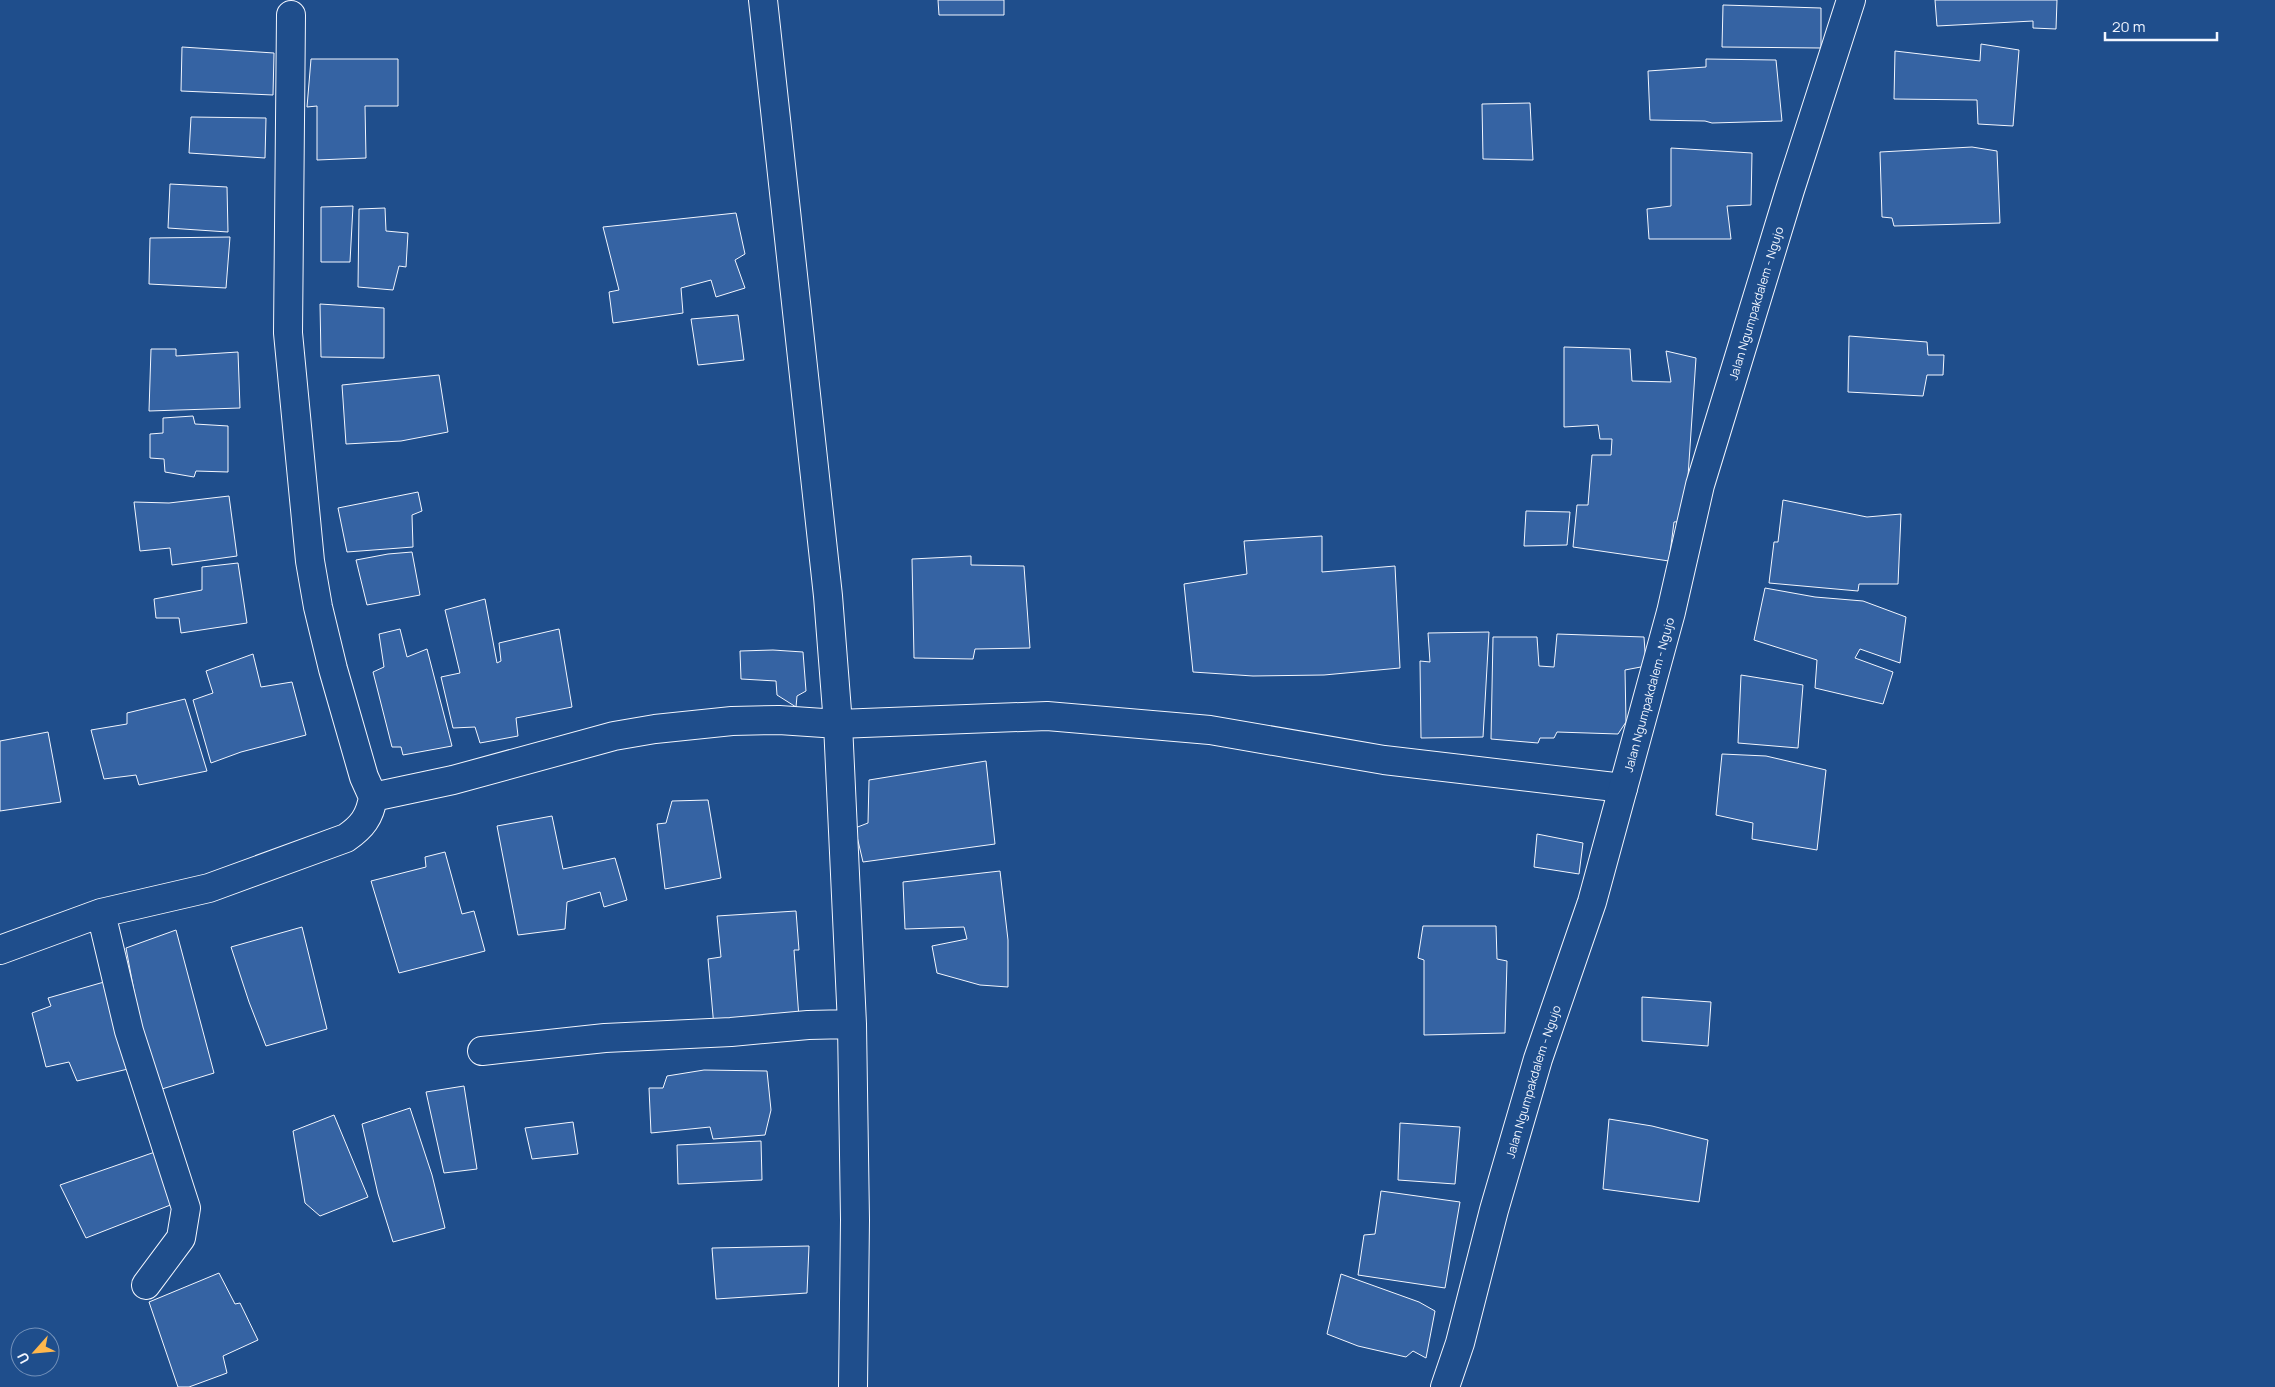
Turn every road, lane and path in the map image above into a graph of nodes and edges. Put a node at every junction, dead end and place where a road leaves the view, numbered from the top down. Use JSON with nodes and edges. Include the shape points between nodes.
{"nodes":[{"id":1,"x":763,"y":0,"type":"edge"},
{"id":2,"x":1851,"y":0,"type":"edge"},
{"id":3,"x":291,"y":15,"type":"dead end"},
{"id":4,"x":838,"y":724,"type":"junction"},
{"id":5,"x":1623,"y":788,"type":"junction"},
{"id":6,"x":373,"y":797,"type":"junction"},
{"id":7,"x":101,"y":913,"type":"junction"},
{"id":8,"x":0,"y":950,"type":"edge"},
{"id":9,"x":852,"y":1024,"type":"junction"},
{"id":10,"x":482,"y":1051,"type":"dead end"},
{"id":11,"x":146,"y":1285,"type":"dead end"},
{"id":12,"x":853,"y":1387,"type":"edge"},
{"id":13,"x":1444,"y":1387,"type":"edge"}],
"edges":[{"from":1,"to":4,"type":"street","via":[[826,577]]},
{"from":2,"to":5,"type":"street","name":"Jalan Ngumpakdalem - Ngujo","via":[[1700,485],[1671,612]]},
{"from":3,"to":6,"type":"street","via":[[288,333],[310,561],[333,669],[364,777]]},
{"from":4,"to":5,"type":"street","via":[[1047,716],[1191,728],[1384,760]]},
{"from":4,"to":6,"type":"street","via":[[732,721],[655,729],[614,736],[453,780]]},
{"from":4,"to":9,"type":"street"},
{"from":5,"to":13,"type":"street","name":"Jalan Ngumpakdalem - Ngujo","via":[[1592,902],[1538,1059],[1460,1343]]},
{"from":6,"to":7,"type":"street","via":[[370,812],[360,828],[346,838],[209,888]]},
{"from":7,"to":8,"type":"street"},
{"from":7,"to":11,"type":"street","via":[[129,1031],[186,1208],[181,1238]]},
{"from":9,"to":10,"type":"street","via":[[605,1038]]},
{"from":9,"to":12,"type":"street"}]}
